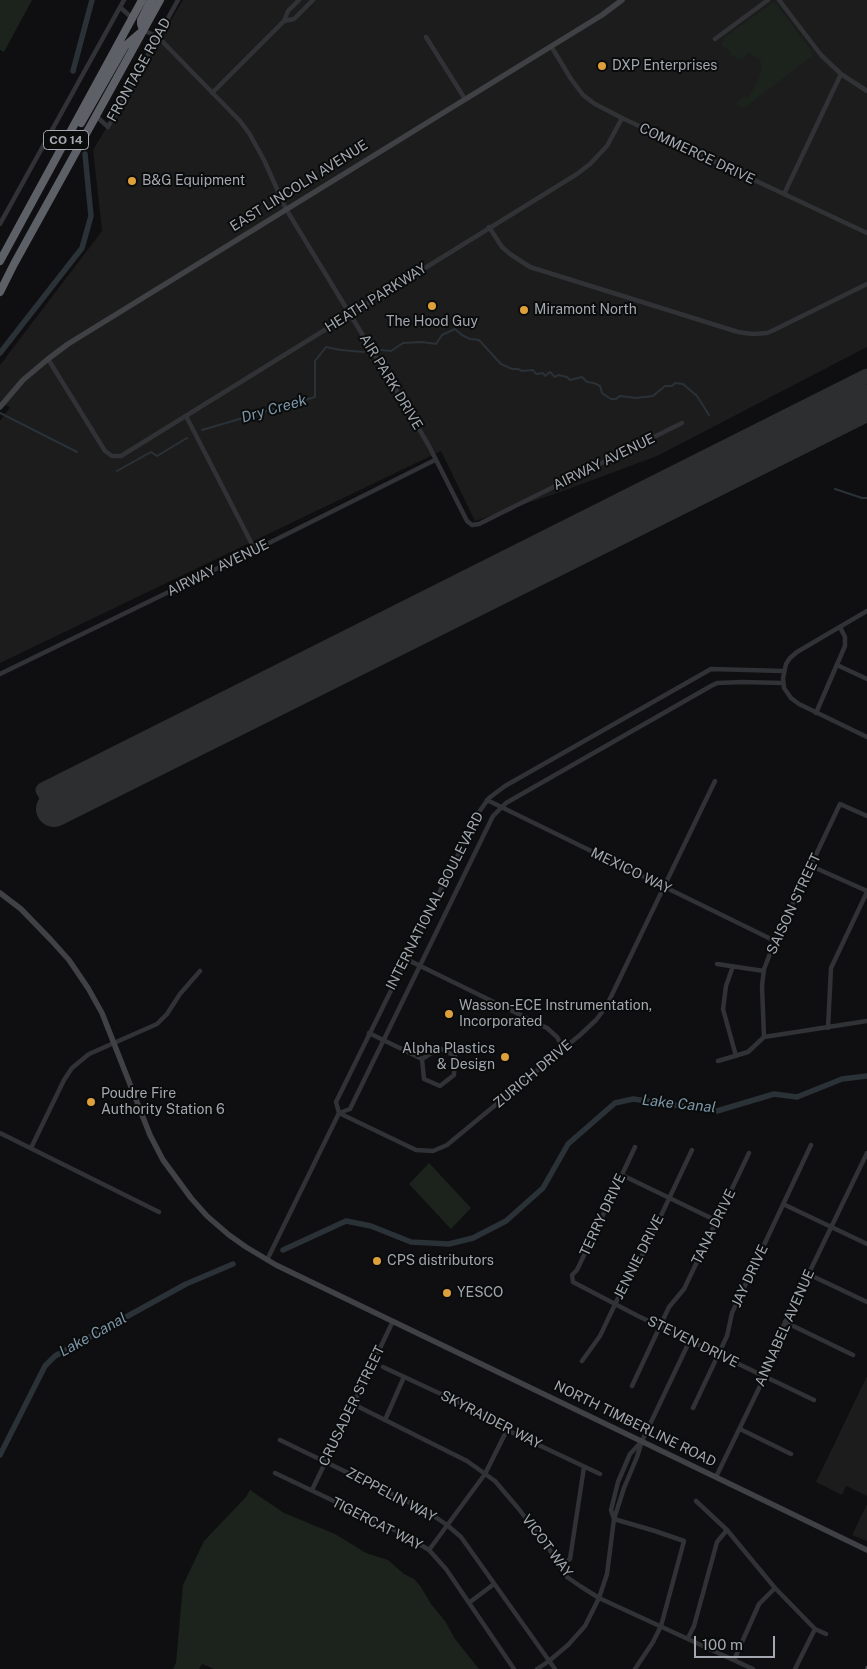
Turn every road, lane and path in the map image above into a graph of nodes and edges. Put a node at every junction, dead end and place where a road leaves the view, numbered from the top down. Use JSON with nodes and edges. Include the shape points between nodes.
{"nodes":[{"id":1,"x":124,"y":0,"type":"edge"},
{"id":2,"x":142,"y":0,"type":"edge"},
{"id":3,"x":151,"y":0,"type":"edge"},
{"id":4,"x":160,"y":0,"type":"edge"},
{"id":5,"x":178,"y":0,"type":"edge"},
{"id":6,"x":299,"y":0,"type":"edge"},
{"id":7,"x":313,"y":0,"type":"edge"},
{"id":8,"x":622,"y":0,"type":"edge"},
{"id":9,"x":768,"y":0,"type":"edge"},
{"id":10,"x":779,"y":0,"type":"edge"},
{"id":11,"x":120,"y":7,"type":"junction"},
{"id":12,"x":132,"y":18,"type":"junction"},
{"id":13,"x":284,"y":21,"type":"junction"},
{"id":14,"x":144,"y":30,"type":"junction"},
{"id":15,"x":158,"y":37,"type":"junction"},
{"id":16,"x":426,"y":37,"type":"dead end"},
{"id":17,"x":715,"y":39,"type":"dead end"},
{"id":18,"x":551,"y":46,"type":"junction"},
{"id":19,"x":841,"y":74,"type":"junction"},
{"id":20,"x":867,"y":91,"type":"edge"},
{"id":21,"x":212,"y":93,"type":"junction"},
{"id":22,"x":465,"y":99,"type":"junction"},
{"id":23,"x":96,"y":116,"type":"junction"},
{"id":24,"x":622,"y":118,"type":"junction"},
{"id":25,"x":43,"y":182,"type":"junction"},
{"id":26,"x":784,"y":194,"type":"junction"},
{"id":27,"x":286,"y":209,"type":"junction"},
{"id":28,"x":0,"y":224,"type":"edge"},
{"id":29,"x":489,"y":227,"type":"junction"},
{"id":30,"x":867,"y":233,"type":"edge"},
{"id":31,"x":0,"y":261,"type":"edge"},
{"id":32,"x":867,"y":284,"type":"edge"},
{"id":33,"x":0,"y":292,"type":"edge"},
{"id":34,"x":350,"y":314,"type":"junction"},
{"id":35,"x":48,"y":359,"type":"junction"},
{"id":36,"x":0,"y":407,"type":"edge"},
{"id":37,"x":186,"y":416,"type":"junction"},
{"id":38,"x":682,"y":424,"type":"dead end"},
{"id":39,"x":435,"y":460,"type":"junction"},
{"id":40,"x":472,"y":525,"type":"joint"},
{"id":41,"x":255,"y":550,"type":"junction"},
{"id":42,"x":867,"y":611,"type":"edge"},
{"id":43,"x":840,"y":627,"type":"junction"},
{"id":44,"x":837,"y":665,"type":"junction"},
{"id":45,"x":783,"y":671,"type":"junction"},
{"id":46,"x":0,"y":674,"type":"edge"},
{"id":47,"x":867,"y":678,"type":"edge"},
{"id":48,"x":783,"y":680,"type":"junction"},
{"id":49,"x":816,"y":713,"type":"junction"},
{"id":50,"x":867,"y":737,"type":"edge"},
{"id":51,"x":714,"y":781,"type":"dead end"},
{"id":52,"x":488,"y":800,"type":"junction"},
{"id":53,"x":502,"y":808,"type":"junction"},
{"id":54,"x":867,"y":816,"type":"edge"},
{"id":55,"x":811,"y":866,"type":"junction"},
{"id":56,"x":664,"y":887,"type":"junction"},
{"id":57,"x":867,"y":891,"type":"edge"},
{"id":58,"x":0,"y":893,"type":"edge"},
{"id":59,"x":775,"y":941,"type":"junction"},
{"id":60,"x":406,"y":958,"type":"junction"},
{"id":61,"x":717,"y":964,"type":"dead end"},
{"id":62,"x":420,"y":965,"type":"junction"},
{"id":63,"x":733,"y":966,"type":"junction"},
{"id":64,"x":200,"y":970,"type":"dead end"},
{"id":65,"x":764,"y":971,"type":"junction"},
{"id":66,"x":867,"y":1021,"type":"edge"},
{"id":67,"x":828,"y":1028,"type":"junction"},
{"id":68,"x":368,"y":1033,"type":"junction"},
{"id":69,"x":764,"y":1037,"type":"junction"},
{"id":70,"x":383,"y":1040,"type":"junction"},
{"id":71,"x":115,"y":1044,"type":"junction"},
{"id":72,"x":562,"y":1048,"type":"junction"},
{"id":73,"x":736,"y":1056,"type":"junction"},
{"id":74,"x":422,"y":1059,"type":"junction"},
{"id":75,"x":718,"y":1061,"type":"dead end"},
{"id":76,"x":339,"y":1114,"type":"junction"},
{"id":77,"x":0,"y":1133,"type":"edge"},
{"id":78,"x":811,"y":1145,"type":"dead end"},
{"id":79,"x":635,"y":1147,"type":"dead end"},
{"id":80,"x":31,"y":1148,"type":"junction"},
{"id":81,"x":692,"y":1150,"type":"dead end"},
{"id":82,"x":867,"y":1153,"type":"edge"},
{"id":83,"x":749,"y":1154,"type":"dead end"},
{"id":84,"x":622,"y":1175,"type":"junction"},
{"id":85,"x":669,"y":1198,"type":"junction"},
{"id":86,"x":784,"y":1204,"type":"junction"},
{"id":87,"x":159,"y":1212,"type":"dead end"},
{"id":88,"x":717,"y":1221,"type":"junction"},
{"id":89,"x":831,"y":1227,"type":"junction"},
{"id":90,"x":867,"y":1244,"type":"edge"},
{"id":91,"x":266,"y":1260,"type":"junction"},
{"id":92,"x":808,"y":1274,"type":"junction"},
{"id":93,"x":573,"y":1282,"type":"joint"},
{"id":94,"x":867,"y":1302,"type":"edge"},
{"id":95,"x":615,"y":1304,"type":"junction"},
{"id":96,"x":393,"y":1321,"type":"junction"},
{"id":97,"x":785,"y":1322,"type":"junction"},
{"id":98,"x":660,"y":1326,"type":"junction"},
{"id":99,"x":690,"y":1340,"type":"junction"},
{"id":100,"x":719,"y":1354,"type":"junction"},
{"id":101,"x":854,"y":1355,"type":"dead end"},
{"id":102,"x":582,"y":1361,"type":"dead end"},
{"id":103,"x":383,"y":1367,"type":"dead end"},
{"id":104,"x":404,"y":1377,"type":"junction"},
{"id":105,"x":765,"y":1377,"type":"junction"},
{"id":106,"x":632,"y":1386,"type":"dead end"},
{"id":107,"x":814,"y":1400,"type":"dead end"},
{"id":108,"x":353,"y":1404,"type":"junction"},
{"id":109,"x":693,"y":1408,"type":"dead end"},
{"id":110,"x":385,"y":1420,"type":"junction"},
{"id":111,"x":507,"y":1430,"type":"junction"},
{"id":112,"x":740,"y":1430,"type":"junction"},
{"id":113,"x":280,"y":1440,"type":"dead end"},
{"id":114,"x":642,"y":1441,"type":"junction"},
{"id":115,"x":791,"y":1454,"type":"dead end"},
{"id":116,"x":326,"y":1461,"type":"junction"},
{"id":117,"x":584,"y":1466,"type":"junction"},
{"id":118,"x":275,"y":1473,"type":"dead end"},
{"id":119,"x":485,"y":1474,"type":"junction"},
{"id":120,"x":600,"y":1474,"type":"dead end"},
{"id":121,"x":716,"y":1477,"type":"junction"},
{"id":122,"x":312,"y":1490,"type":"junction"},
{"id":123,"x":696,"y":1501,"type":"dead end"},
{"id":124,"x":614,"y":1519,"type":"junction"},
{"id":125,"x":447,"y":1526,"type":"junction"},
{"id":126,"x":727,"y":1530,"type":"junction"},
{"id":127,"x":429,"y":1550,"type":"junction"},
{"id":128,"x":867,"y":1550,"type":"edge"},
{"id":129,"x":560,"y":1566,"type":"junction"},
{"id":130,"x":494,"y":1584,"type":"junction"},
{"id":131,"x":775,"y":1588,"type":"junction"},
{"id":132,"x":599,"y":1598,"type":"junction"},
{"id":133,"x":470,"y":1602,"type":"junction"},
{"id":134,"x":661,"y":1626,"type":"junction"},
{"id":135,"x":815,"y":1629,"type":"junction"},
{"id":136,"x":826,"y":1634,"type":"dead end"},
{"id":137,"x":688,"y":1638,"type":"junction"},
{"id":138,"x":734,"y":1660,"type":"junction"},
{"id":139,"x":550,"y":1661,"type":"junction"},
{"id":140,"x":514,"y":1669,"type":"edge"},
{"id":141,"x":537,"y":1669,"type":"edge"},
{"id":142,"x":555,"y":1669,"type":"edge"},
{"id":143,"x":634,"y":1669,"type":"edge"},
{"id":144,"x":752,"y":1669,"type":"edge"},
{"id":145,"x":795,"y":1669,"type":"edge"}],
"edges":[{"from":1,"to":11,"type":"street"},
{"from":2,"to":12,"type":"highway","number":"CO 14"},
{"from":3,"to":14,"type":"highway","via":[[141,20]]},
{"from":4,"to":14,"type":"highway","number":"CO 14"},
{"from":5,"to":15,"type":"street","name":"FRONTAGE ROAD"},
{"from":6,"to":13,"type":"street","via":[[288,11]]},
{"from":7,"to":13,"type":"street","via":[[294,19]]},
{"from":8,"to":18,"type":"main road","name":"EAST LINCOLN AVENUE"},
{"from":9,"to":17,"type":"street"},
{"from":10,"to":19,"type":"street","via":[[809,42]]},
{"from":11,"to":12,"type":"street"},
{"from":11,"to":28,"type":"street"},
{"from":12,"to":25,"type":"highway","number":"CO 14"},
{"from":13,"to":21,"type":"street"},
{"from":14,"to":15,"type":"street","name":"AIR PARK DRIVE"},
{"from":14,"to":23,"type":"highway","number":"CO 14"},
{"from":14,"to":25,"type":"highway","via":[[125,46]]},
{"from":15,"to":21,"type":"street","name":"AIR PARK DRIVE"},
{"from":15,"to":23,"type":"street","name":"FRONTAGE ROAD","via":[[108,127]]},
{"from":16,"to":22,"type":"street"},
{"from":18,"to":22,"type":"main road","name":"EAST LINCOLN AVENUE"},
{"from":18,"to":24,"type":"street","name":"COMMERCE DRIVE","via":[[584,95]]},
{"from":19,"to":20,"type":"street"},
{"from":19,"to":26,"type":"street"},
{"from":21,"to":27,"type":"street","name":"AIR PARK DRIVE","via":[[240,121],[255,143]]},
{"from":22,"to":27,"type":"main road","name":"EAST LINCOLN AVENUE"},
{"from":23,"to":33,"type":"highway","number":"CO 14"},
{"from":24,"to":26,"type":"street","name":"COMMERCE DRIVE"},
{"from":24,"to":29,"type":"street","name":"HEATH PARKWAY","via":[[607,146],[590,164]]},
{"from":25,"to":31,"type":"highway","number":"CO 14"},
{"from":26,"to":30,"type":"street","name":"COMMERCE DRIVE"},
{"from":27,"to":34,"type":"street","name":"AIR PARK DRIVE"},
{"from":27,"to":35,"type":"main road","name":"EAST LINCOLN AVENUE"},
{"from":29,"to":32,"type":"street","via":[[510,254],[530,267],[738,332],[752,334],[774,330]]},
{"from":29,"to":34,"type":"street","name":"HEATH PARKWAY"},
{"from":34,"to":37,"type":"street","name":"HEATH PARKWAY"},
{"from":34,"to":39,"type":"street","name":"AIR PARK DRIVE"},
{"from":35,"to":36,"type":"main road","name":"EAST LINCOLN AVENUE","via":[[23,380]]},
{"from":35,"to":37,"type":"street","name":"HEATH PARKWAY","via":[[105,451],[112,456],[121,456]]},
{"from":37,"to":41,"type":"street"},
{"from":38,"to":40,"type":"street","name":"AIRWAY AVENUE"},
{"from":39,"to":40,"type":"street","name":"AIR PARK DRIVE"},
{"from":39,"to":41,"type":"street","name":"AIRWAY AVENUE"},
{"from":41,"to":46,"type":"street","name":"AIRWAY AVENUE"},
{"from":42,"to":43,"type":"street"},
{"from":43,"to":44,"type":"street","via":[[846,642]]},
{"from":43,"to":45,"type":"street","via":[[797,652]]},
{"from":44,"to":47,"type":"street"},
{"from":44,"to":49,"type":"street"},
{"from":45,"to":48,"type":"street"},
{"from":45,"to":52,"type":"street","name":"INTERNATIONAL BOULEVARD","via":[[711,669],[505,786]]},
{"from":48,"to":49,"type":"street","via":[[791,698]]},
{"from":48,"to":53,"type":"street","name":"INTERNATIONAL BOULEVARD","via":[[711,686]]},
{"from":49,"to":50,"type":"street"},
{"from":51,"to":56,"type":"street","name":"ZURICH DRIVE"},
{"from":52,"to":53,"type":"street","name":"MEXICO WAY"},
{"from":52,"to":60,"type":"street","name":"INTERNATIONAL BOULEVARD"},
{"from":53,"to":56,"type":"street","name":"MEXICO WAY"},
{"from":53,"to":62,"type":"street","name":"INTERNATIONAL BOULEVARD","via":[[493,816]]},
{"from":54,"to":55,"type":"street","name":"SAISON STREET","via":[[840,804]]},
{"from":55,"to":57,"type":"street"},
{"from":55,"to":59,"type":"street","name":"SAISON STREET"},
{"from":56,"to":59,"type":"street","name":"MEXICO WAY"},
{"from":56,"to":72,"type":"street","name":"ZURICH DRIVE","via":[[606,1007],[596,1020]]},
{"from":57,"to":67,"type":"street","via":[[831,968]]},
{"from":58,"to":71,"type":"main road","name":"NORTH TIMBERLINE ROAD","via":[[21,909],[69,960],[98,1005]]},
{"from":59,"to":65,"type":"street","name":"SAISON STREET"},
{"from":60,"to":62,"type":"street"},
{"from":60,"to":68,"type":"street","name":"INTERNATIONAL BOULEVARD"},
{"from":61,"to":63,"type":"street"},
{"from":62,"to":70,"type":"street","name":"INTERNATIONAL BOULEVARD"},
{"from":62,"to":72,"type":"street","via":[[547,1028],[557,1037]]},
{"from":63,"to":65,"type":"street"},
{"from":63,"to":73,"type":"street","via":[[723,1009]]},
{"from":64,"to":71,"type":"street","via":[[157,1024]]},
{"from":65,"to":69,"type":"street","name":"SAISON STREET"},
{"from":66,"to":67,"type":"street"},
{"from":67,"to":69,"type":"street"},
{"from":68,"to":70,"type":"street"},
{"from":68,"to":76,"type":"street","name":"INTERNATIONAL BOULEVARD","via":[[336,1102]]},
{"from":69,"to":73,"type":"street","via":[[748,1052]]},
{"from":70,"to":74,"type":"street"},
{"from":70,"to":76,"type":"street","name":"INTERNATIONAL BOULEVARD","via":[[350,1109]]},
{"from":71,"to":80,"type":"street","via":[[90,1054],[72,1068]]},
{"from":71,"to":91,"type":"main road","name":"NORTH TIMBERLINE ROAD","via":[[150,1135],[170,1171],[207,1216]]},
{"from":72,"to":76,"type":"street","name":"ZURICH DRIVE","via":[[447,1146],[433,1151],[416,1150]]},
{"from":73,"to":75,"type":"street"},
{"from":74,"to":74,"type":"street","via":[[424,1078],[440,1086],[454,1075],[455,1056],[439,1048]]},
{"from":76,"to":91,"type":"street","name":"INTERNATIONAL BOULEVARD"},
{"from":77,"to":80,"type":"street"},
{"from":78,"to":86,"type":"street","name":"JAY DRIVE"},
{"from":79,"to":84,"type":"street","name":"TERRY DRIVE"},
{"from":80,"to":87,"type":"street"},
{"from":81,"to":85,"type":"street","name":"JENNIE DRIVE"},
{"from":82,"to":89,"type":"street","name":"ANNABEL AVENUE"},
{"from":83,"to":88,"type":"street","name":"TANA DRIVE"},
{"from":84,"to":85,"type":"street"},
{"from":84,"to":93,"type":"street","name":"TERRY DRIVE","via":[[572,1275]]},
{"from":85,"to":88,"type":"street"},
{"from":85,"to":95,"type":"street","name":"JENNIE DRIVE"},
{"from":86,"to":89,"type":"street"},
{"from":86,"to":100,"type":"street","name":"JAY DRIVE","via":[[732,1313]]},
{"from":88,"to":98,"type":"street","name":"TANA DRIVE","via":[[684,1289]]},
{"from":89,"to":90,"type":"street"},
{"from":89,"to":92,"type":"street","name":"ANNABEL AVENUE"},
{"from":91,"to":96,"type":"main road","name":"NORTH TIMBERLINE ROAD"},
{"from":92,"to":94,"type":"street"},
{"from":92,"to":97,"type":"street","name":"ANNABEL AVENUE"},
{"from":93,"to":95,"type":"street","name":"STEVEN DRIVE"},
{"from":95,"to":98,"type":"street","name":"STEVEN DRIVE"},
{"from":95,"to":102,"type":"street","name":"JENNIE DRIVE","via":[[600,1336]]},
{"from":96,"to":108,"type":"street","name":"CRUSADER STREET"},
{"from":96,"to":114,"type":"main road","name":"NORTH TIMBERLINE ROAD"},
{"from":97,"to":101,"type":"street"},
{"from":97,"to":105,"type":"street","name":"ANNABEL AVENUE","via":[[778,1349]]},
{"from":98,"to":99,"type":"street","name":"STEVEN DRIVE"},
{"from":98,"to":106,"type":"street"},
{"from":99,"to":100,"type":"street","name":"STEVEN DRIVE"},
{"from":99,"to":114,"type":"street"},
{"from":100,"to":105,"type":"street","name":"STEVEN DRIVE"},
{"from":100,"to":109,"type":"street","name":"JAY DRIVE"},
{"from":103,"to":104,"type":"street","name":"SKYRAIDER WAY"},
{"from":104,"to":110,"type":"street"},
{"from":104,"to":111,"type":"street","name":"SKYRAIDER WAY","via":[[486,1416]]},
{"from":105,"to":107,"type":"street","name":"STEVEN DRIVE"},
{"from":105,"to":112,"type":"street","name":"ANNABEL AVENUE"},
{"from":108,"to":110,"type":"street","name":"VICOT WAY"},
{"from":108,"to":116,"type":"street","name":"CRUSADER STREET"},
{"from":110,"to":119,"type":"street","name":"VICOT WAY","via":[[467,1461]]},
{"from":111,"to":117,"type":"street","name":"SKYRAIDER WAY"},
{"from":111,"to":119,"type":"street"},
{"from":112,"to":115,"type":"street"},
{"from":112,"to":121,"type":"street","name":"ANNABEL AVENUE"},
{"from":113,"to":116,"type":"street","name":"ZEPPELIN WAY"},
{"from":114,"to":121,"type":"main road","name":"NORTH TIMBERLINE ROAD"},
{"from":114,"to":124,"type":"street"},
{"from":114,"to":124,"type":"street","via":[[630,1454],[618,1482],[611,1510]]},
{"from":116,"to":122,"type":"street","name":"CRUSADER STREET"},
{"from":116,"to":125,"type":"street","name":"ZEPPELIN WAY","via":[[425,1510]]},
{"from":117,"to":120,"type":"street","name":"SKYRAIDER WAY"},
{"from":117,"to":129,"type":"street","via":[[570,1559]]},
{"from":118,"to":122,"type":"street","name":"TIGERCAT WAY"},
{"from":119,"to":125,"type":"street"},
{"from":119,"to":129,"type":"street","name":"VICOT WAY","via":[[518,1508]]},
{"from":121,"to":128,"type":"main road","name":"NORTH TIMBERLINE ROAD"},
{"from":122,"to":127,"type":"street","name":"TIGERCAT WAY"},
{"from":123,"to":126,"type":"street"},
{"from":124,"to":132,"type":"street","via":[[607,1574]]},
{"from":124,"to":134,"type":"street","via":[[684,1541]]},
{"from":125,"to":127,"type":"street"},
{"from":125,"to":130,"type":"street","name":"ZEPPELIN WAY","via":[[461,1537]]},
{"from":126,"to":131,"type":"street"},
{"from":126,"to":137,"type":"street","via":[[718,1542]]},
{"from":127,"to":133,"type":"street","name":"TIGERCAT WAY"},
{"from":129,"to":132,"type":"street","name":"VICOT WAY","via":[[568,1577]]},
{"from":130,"to":133,"type":"street"},
{"from":130,"to":139,"type":"street","name":"ZEPPELIN WAY"},
{"from":131,"to":135,"type":"street"},
{"from":131,"to":138,"type":"street","via":[[760,1604]]},
{"from":132,"to":134,"type":"street","name":"VICOT WAY"},
{"from":132,"to":139,"type":"street","via":[[585,1626]]},
{"from":133,"to":140,"type":"street","name":"TIGERCAT WAY"},
{"from":134,"to":137,"type":"street","name":"VICOT WAY"},
{"from":134,"to":143,"type":"street"},
{"from":135,"to":136,"type":"street"},
{"from":135,"to":145,"type":"street"},
{"from":137,"to":138,"type":"street","name":"VICOT WAY"},
{"from":138,"to":144,"type":"street","name":"VICOT WAY"},
{"from":139,"to":141,"type":"street"},
{"from":139,"to":142,"type":"street","name":"ZEPPELIN WAY"}]}
